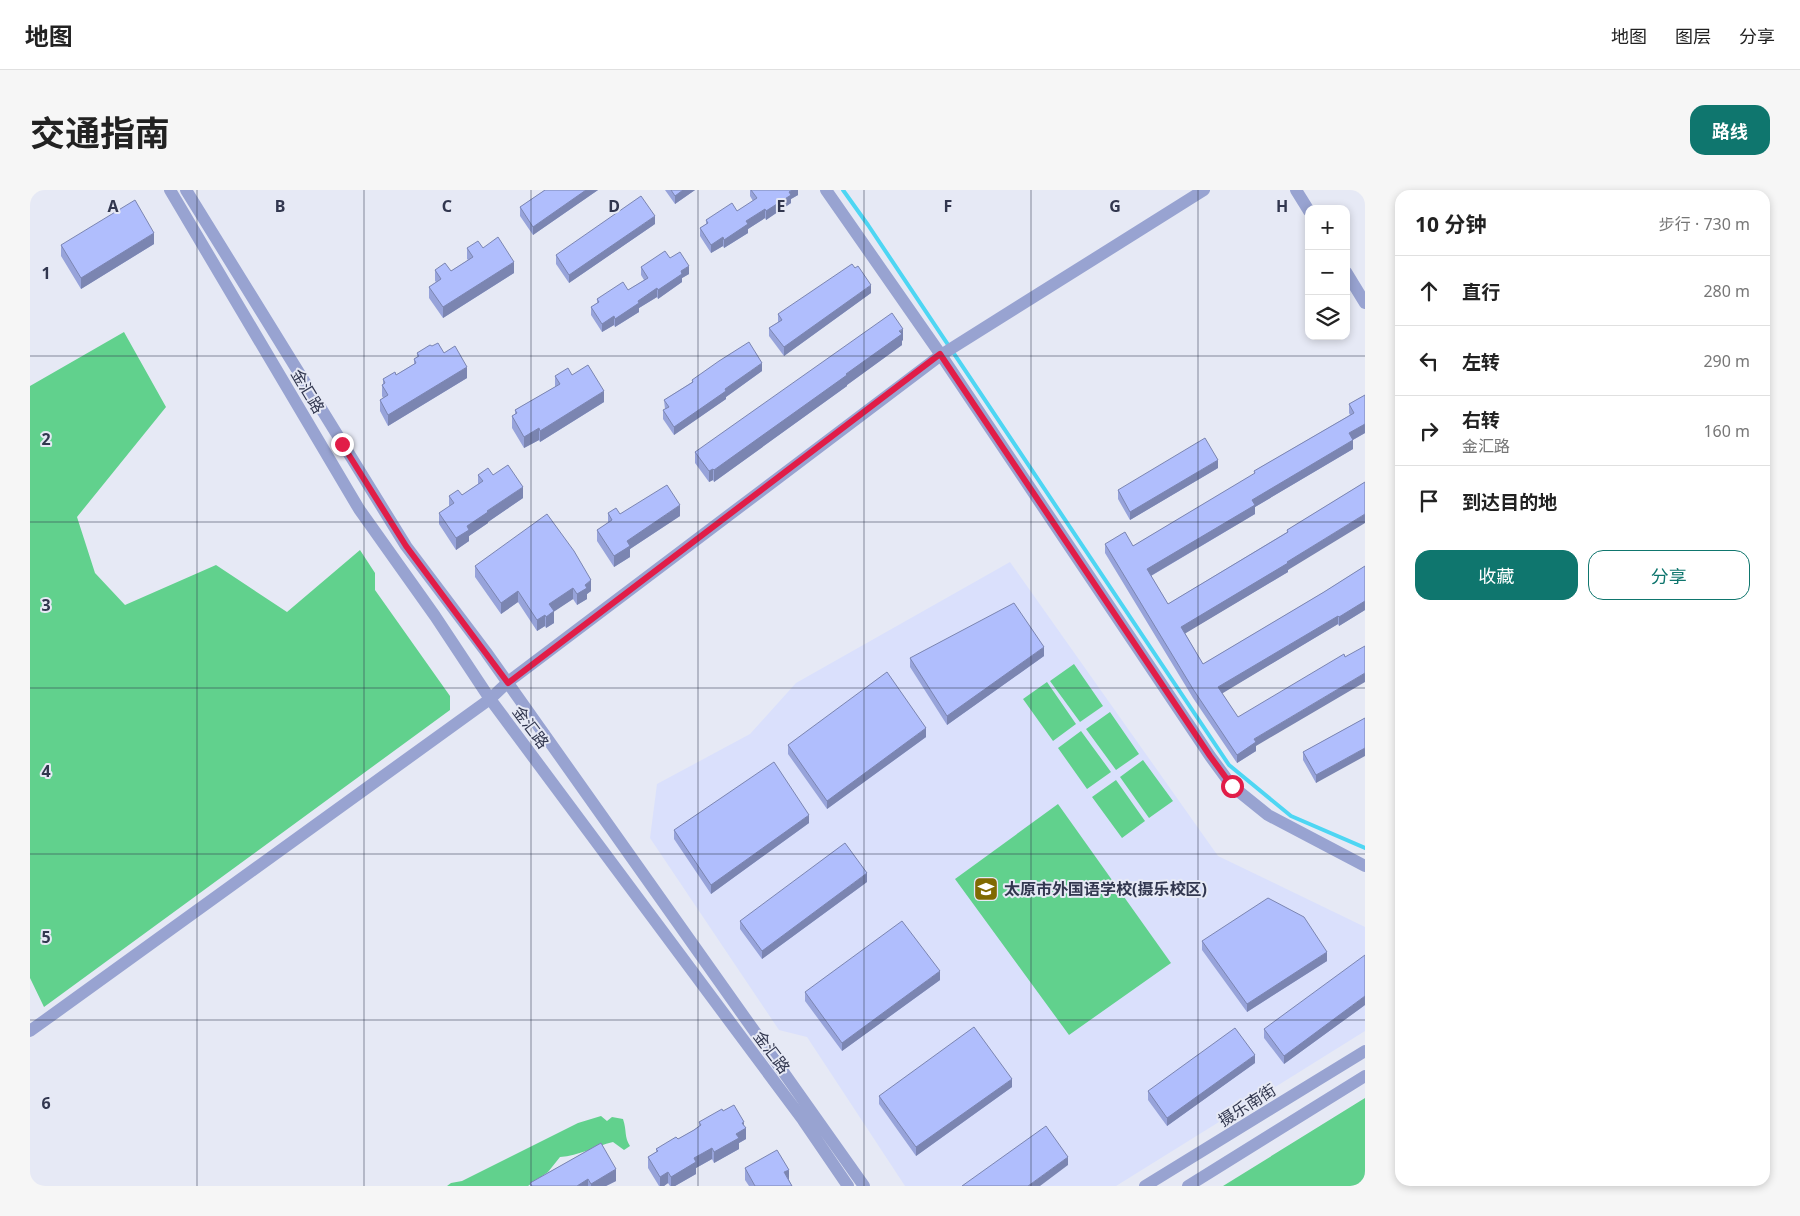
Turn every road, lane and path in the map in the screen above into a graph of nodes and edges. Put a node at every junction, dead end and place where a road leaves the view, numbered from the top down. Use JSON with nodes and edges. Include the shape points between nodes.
{"nodes":[{"id":1,"x":170,"y":190,"type":"edge"},
{"id":2,"x":186,"y":190,"type":"edge"},
{"id":3,"x":826,"y":190,"type":"edge"},
{"id":4,"x":1204,"y":190,"type":"edge"},
{"id":5,"x":1296,"y":190,"type":"edge"},
{"id":6,"x":1305,"y":205,"type":"edge"},
{"id":7,"x":1350,"y":279,"type":"edge"},
{"id":8,"x":1365,"y":303,"type":"edge"},
{"id":9,"x":940,"y":354,"type":"junction"},
{"id":10,"x":508,"y":683,"type":"junction"},
{"id":11,"x":490,"y":699,"type":"junction"},
{"id":12,"x":1365,"y":866,"type":"edge"},
{"id":13,"x":30,"y":1031,"type":"edge"},
{"id":14,"x":1365,"y":1051,"type":"edge"},
{"id":15,"x":1365,"y":1076,"type":"edge"},
{"id":16,"x":848,"y":1186,"type":"edge"},
{"id":17,"x":864,"y":1186,"type":"edge"},
{"id":18,"x":1146,"y":1186,"type":"edge"},
{"id":19,"x":1188,"y":1186,"type":"edge"}],
"edges":[{"from":1,"to":11,"type":"street","name":"金汇路","via":[[359,510]]},
{"from":2,"to":10,"type":"street","name":"金汇路","via":[[406,546]]},
{"from":3,"to":9,"type":"street"},
{"from":4,"to":9,"type":"street"},
{"from":5,"to":6,"type":"street"},
{"from":7,"to":8,"type":"street"},
{"from":9,"to":10,"type":"street"},
{"from":9,"to":12,"type":"street","via":[[1232,786],[1268,816]]},
{"from":10,"to":11,"type":"street"},
{"from":10,"to":17,"type":"street","name":"金汇路"},
{"from":11,"to":13,"type":"street"},
{"from":11,"to":16,"type":"street","name":"金汇路","via":[[803,1120]]},
{"from":14,"to":18,"type":"street","name":"摄乐南街"},
{"from":15,"to":19,"type":"street"}]}
